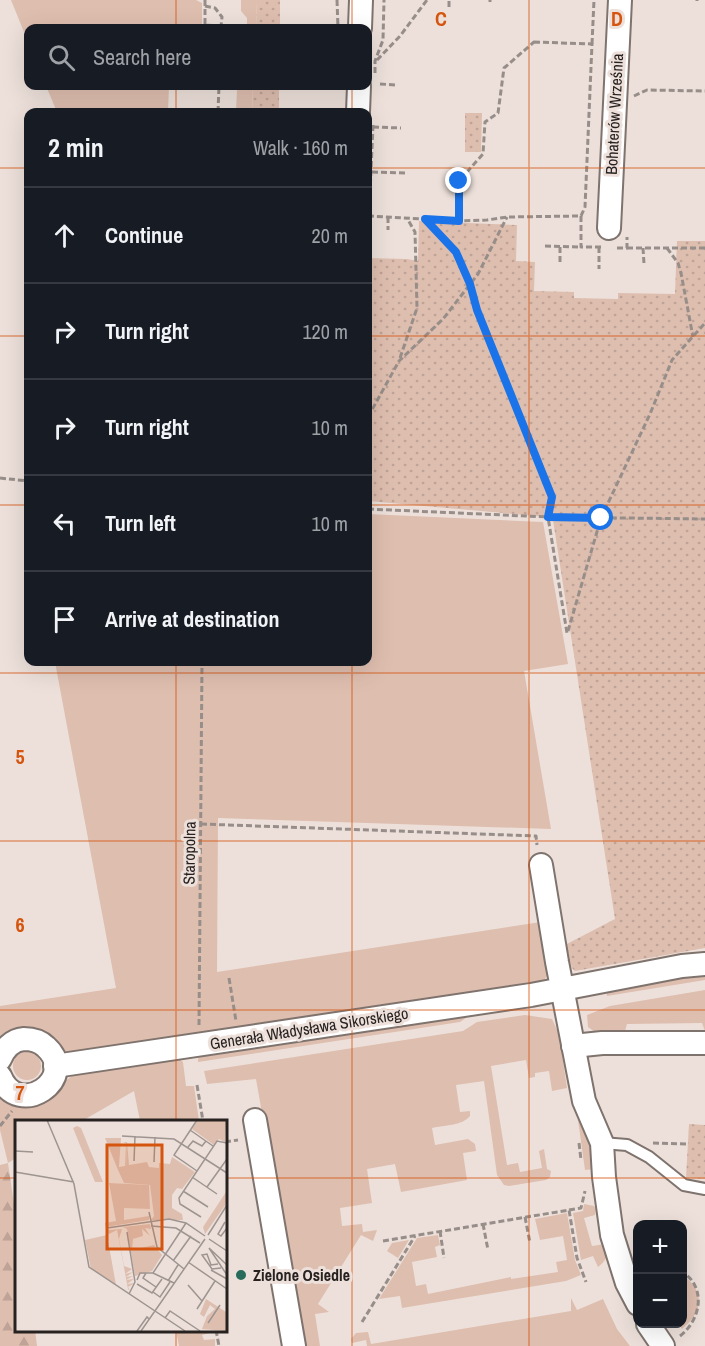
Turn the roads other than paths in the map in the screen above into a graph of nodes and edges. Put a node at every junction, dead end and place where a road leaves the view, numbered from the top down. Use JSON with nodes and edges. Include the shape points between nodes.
{"nodes":[{"id":1,"x":361,"y":0,"type":"edge"},
{"id":2,"x":620,"y":0,"type":"edge"},
{"id":3,"x":360,"y":24,"type":"edge"},
{"id":4,"x":367,"y":90,"type":"edge"},
{"id":5,"x":366,"y":108,"type":"edge"},
{"id":6,"x":604,"y":238,"type":"road end"},
{"id":7,"x":541,"y":865,"type":"road end"},
{"id":8,"x":705,"y":964,"type":"edge"},
{"id":9,"x":562,"y":990,"type":"junction"},
{"id":10,"x":705,"y":1043,"type":"edge"},
{"id":11,"x":573,"y":1046,"type":"junction"},
{"id":12,"x":0,"y":1059,"type":"edge"},
{"id":13,"x":55,"y":1066,"type":"junction"},
{"id":14,"x":0,"y":1076,"type":"edge"},
{"id":15,"x":255,"y":1120,"type":"dead end"},
{"id":16,"x":602,"y":1143,"type":"junction"},
{"id":17,"x":705,"y":1189,"type":"edge"},
{"id":18,"x":633,"y":1294,"type":"edge"},
{"id":19,"x":654,"y":1328,"type":"edge"},
{"id":20,"x":671,"y":1342,"type":"edge"},
{"id":21,"x":294,"y":1346,"type":"edge"}],
"edges":[{"from":1,"to":3,"type":"street"},
{"from":2,"to":6,"type":"street","name":"Bohaterów Września"},
{"from":4,"to":5,"type":"street"},
{"from":7,"to":9,"type":"street"},
{"from":8,"to":9,"type":"street","name":"Generała Władysława Sikorskiego"},
{"from":9,"to":11,"type":"street"},
{"from":9,"to":13,"type":"street","name":"Generała Władysława Sikorskiego"},
{"from":10,"to":11,"type":"street"},
{"from":11,"to":16,"type":"street","via":[[585,1101]]},
{"from":12,"to":13,"type":"street","via":[[16,1041],[34,1040],[49,1050]]},
{"from":13,"to":14,"type":"street","via":[[50,1084],[34,1095],[14,1093]]},
{"from":15,"to":21,"type":"street"},
{"from":16,"to":17,"type":"lane","via":[[627,1145],[684,1185]]},
{"from":16,"to":18,"type":"street","via":[[612,1235]]},
{"from":19,"to":20,"type":"street"}]}
